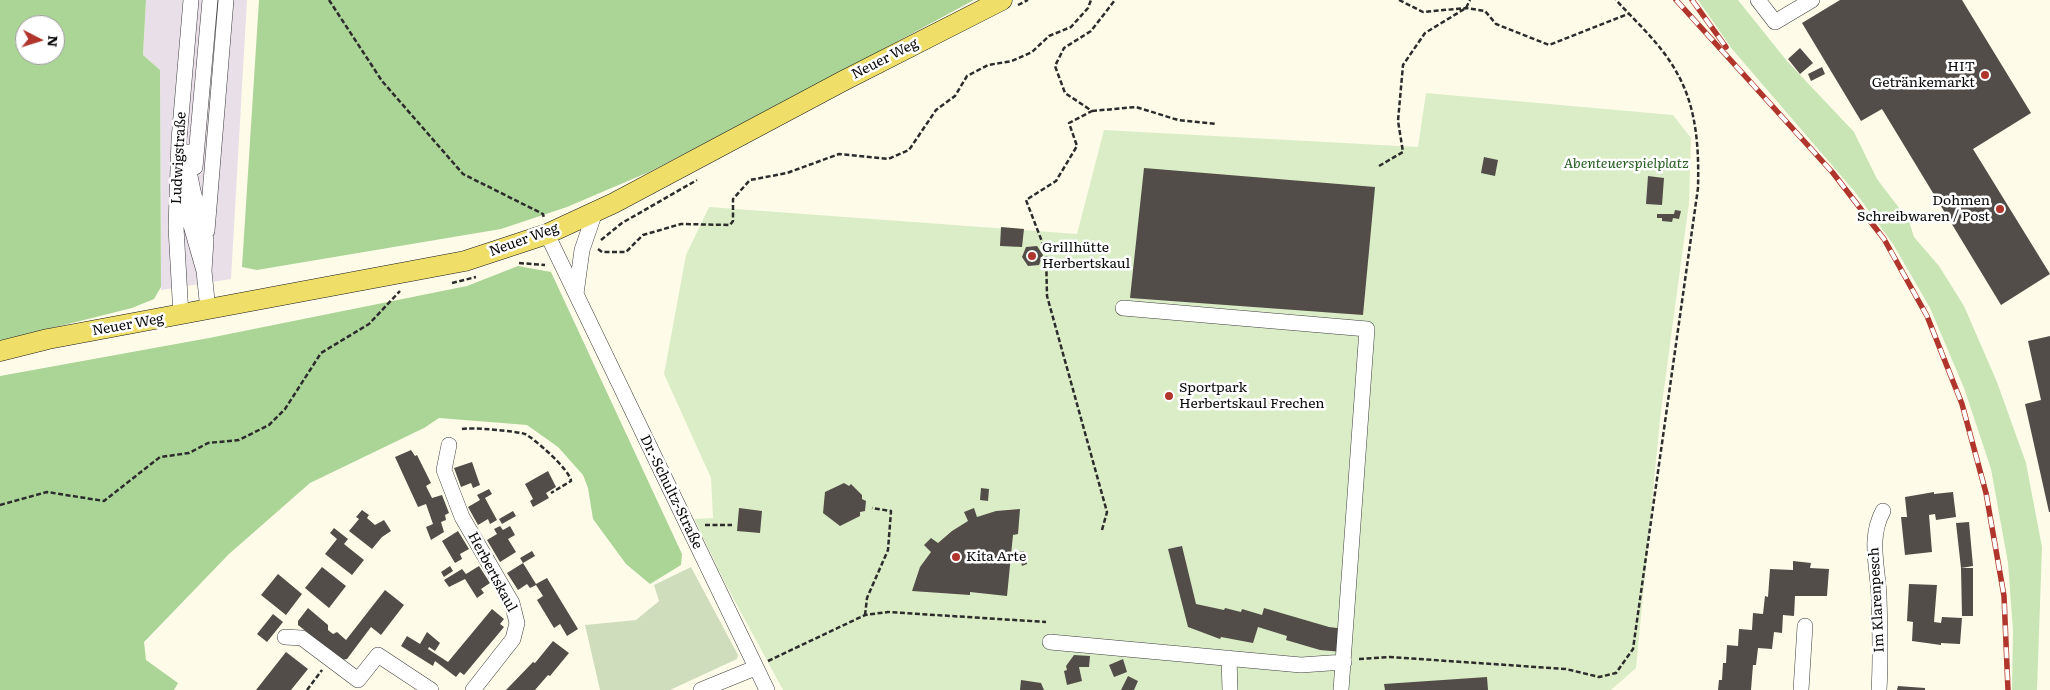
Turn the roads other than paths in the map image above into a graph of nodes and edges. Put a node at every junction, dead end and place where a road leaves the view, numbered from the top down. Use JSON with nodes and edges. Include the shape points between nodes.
{"nodes":[{"id":1,"x":191,"y":0,"type":"edge"},
{"id":2,"x":201,"y":0,"type":"edge"},
{"id":3,"x":210,"y":0,"type":"edge"},
{"id":4,"x":218,"y":0,"type":"edge"},
{"id":5,"x":226,"y":0,"type":"edge"},
{"id":6,"x":1002,"y":0,"type":"edge"},
{"id":7,"x":1758,"y":0,"type":"edge"},
{"id":8,"x":1812,"y":0,"type":"edge"},
{"id":9,"x":178,"y":183,"type":"junction"},
{"id":10,"x":193,"y":190,"type":"junction"},
{"id":11,"x":595,"y":212,"type":"junction"},
{"id":12,"x":199,"y":217,"type":"junction"},
{"id":13,"x":547,"y":234,"type":"junction"},
{"id":14,"x":206,"y":240,"type":"junction"},
{"id":15,"x":204,"y":271,"type":"junction"},
{"id":16,"x":576,"y":294,"type":"junction"},
{"id":17,"x":1123,"y":308,"type":"dead end"},
{"id":18,"x":208,"y":310,"type":"junction"},
{"id":19,"x":181,"y":316,"type":"junction"},
{"id":20,"x":0,"y":351,"type":"edge"},
{"id":21,"x":449,"y":445,"type":"dead end"},
{"id":22,"x":1883,"y":511,"type":"dead end"},
{"id":23,"x":1805,"y":626,"type":"dead end"},
{"id":24,"x":286,"y":637,"type":"dead end"},
{"id":25,"x":1050,"y":642,"type":"dead end"},
{"id":26,"x":1228,"y":658,"type":"junction"},
{"id":27,"x":1344,"y":662,"type":"junction"},
{"id":28,"x":755,"y":668,"type":"junction"},
{"id":29,"x":431,"y":690,"type":"edge"},
{"id":30,"x":473,"y":690,"type":"edge"},
{"id":31,"x":701,"y":690,"type":"edge"},
{"id":32,"x":767,"y":690,"type":"edge"},
{"id":33,"x":1230,"y":690,"type":"edge"},
{"id":34,"x":1341,"y":690,"type":"edge"},
{"id":35,"x":1801,"y":690,"type":"edge"},
{"id":36,"x":1879,"y":690,"type":"edge"}],
"edges":[{"from":1,"to":9,"type":"street","name":"Ludwigstraße"},
{"from":2,"to":10,"type":"street","via":[[187,161]]},
{"from":3,"to":10,"type":"street"},
{"from":4,"to":12,"type":"street"},
{"from":5,"to":14,"type":"street"},
{"from":6,"to":11,"type":"main road","name":"Neuer Weg"},
{"from":7,"to":8,"type":"street","via":[[1775,22]]},
{"from":9,"to":15,"type":"street"},
{"from":9,"to":19,"type":"street","name":"Ludwigstraße","via":[[176,228]]},
{"from":10,"to":12,"type":"street"},
{"from":11,"to":13,"type":"main road","name":"Neuer Weg"},
{"from":11,"to":16,"type":"street","via":[[582,250]]},
{"from":12,"to":14,"type":"street"},
{"from":13,"to":16,"type":"street","name":"Dr.-Schultz-Straße"},
{"from":13,"to":18,"type":"main road","name":"Neuer Weg","via":[[465,261]]},
{"from":14,"to":15,"type":"street"},
{"from":15,"to":18,"type":"street"},
{"from":16,"to":28,"type":"street","name":"Dr.-Schultz-Straße"},
{"from":17,"to":27,"type":"street","via":[[1367,329]]},
{"from":18,"to":19,"type":"main road","name":"Neuer Weg"},
{"from":19,"to":20,"type":"main road","name":"Neuer Weg"},
{"from":21,"to":30,"type":"street","name":"Herbertskaul","via":[[444,470],[462,517],[512,603],[517,623],[513,639]]},
{"from":22,"to":36,"type":"street","name":"Im Klarenpesch","via":[[1874,537],[1879,595]]},
{"from":23,"to":35,"type":"street"},
{"from":24,"to":29,"type":"street","via":[[302,638],[358,680],[378,655]]},
{"from":25,"to":26,"type":"street"},
{"from":26,"to":27,"type":"street","via":[[1301,665]]},
{"from":26,"to":33,"type":"street"},
{"from":27,"to":34,"type":"street"},
{"from":28,"to":31,"type":"street"},
{"from":28,"to":32,"type":"street","name":"Dr.-Schultz-Straße"}]}
